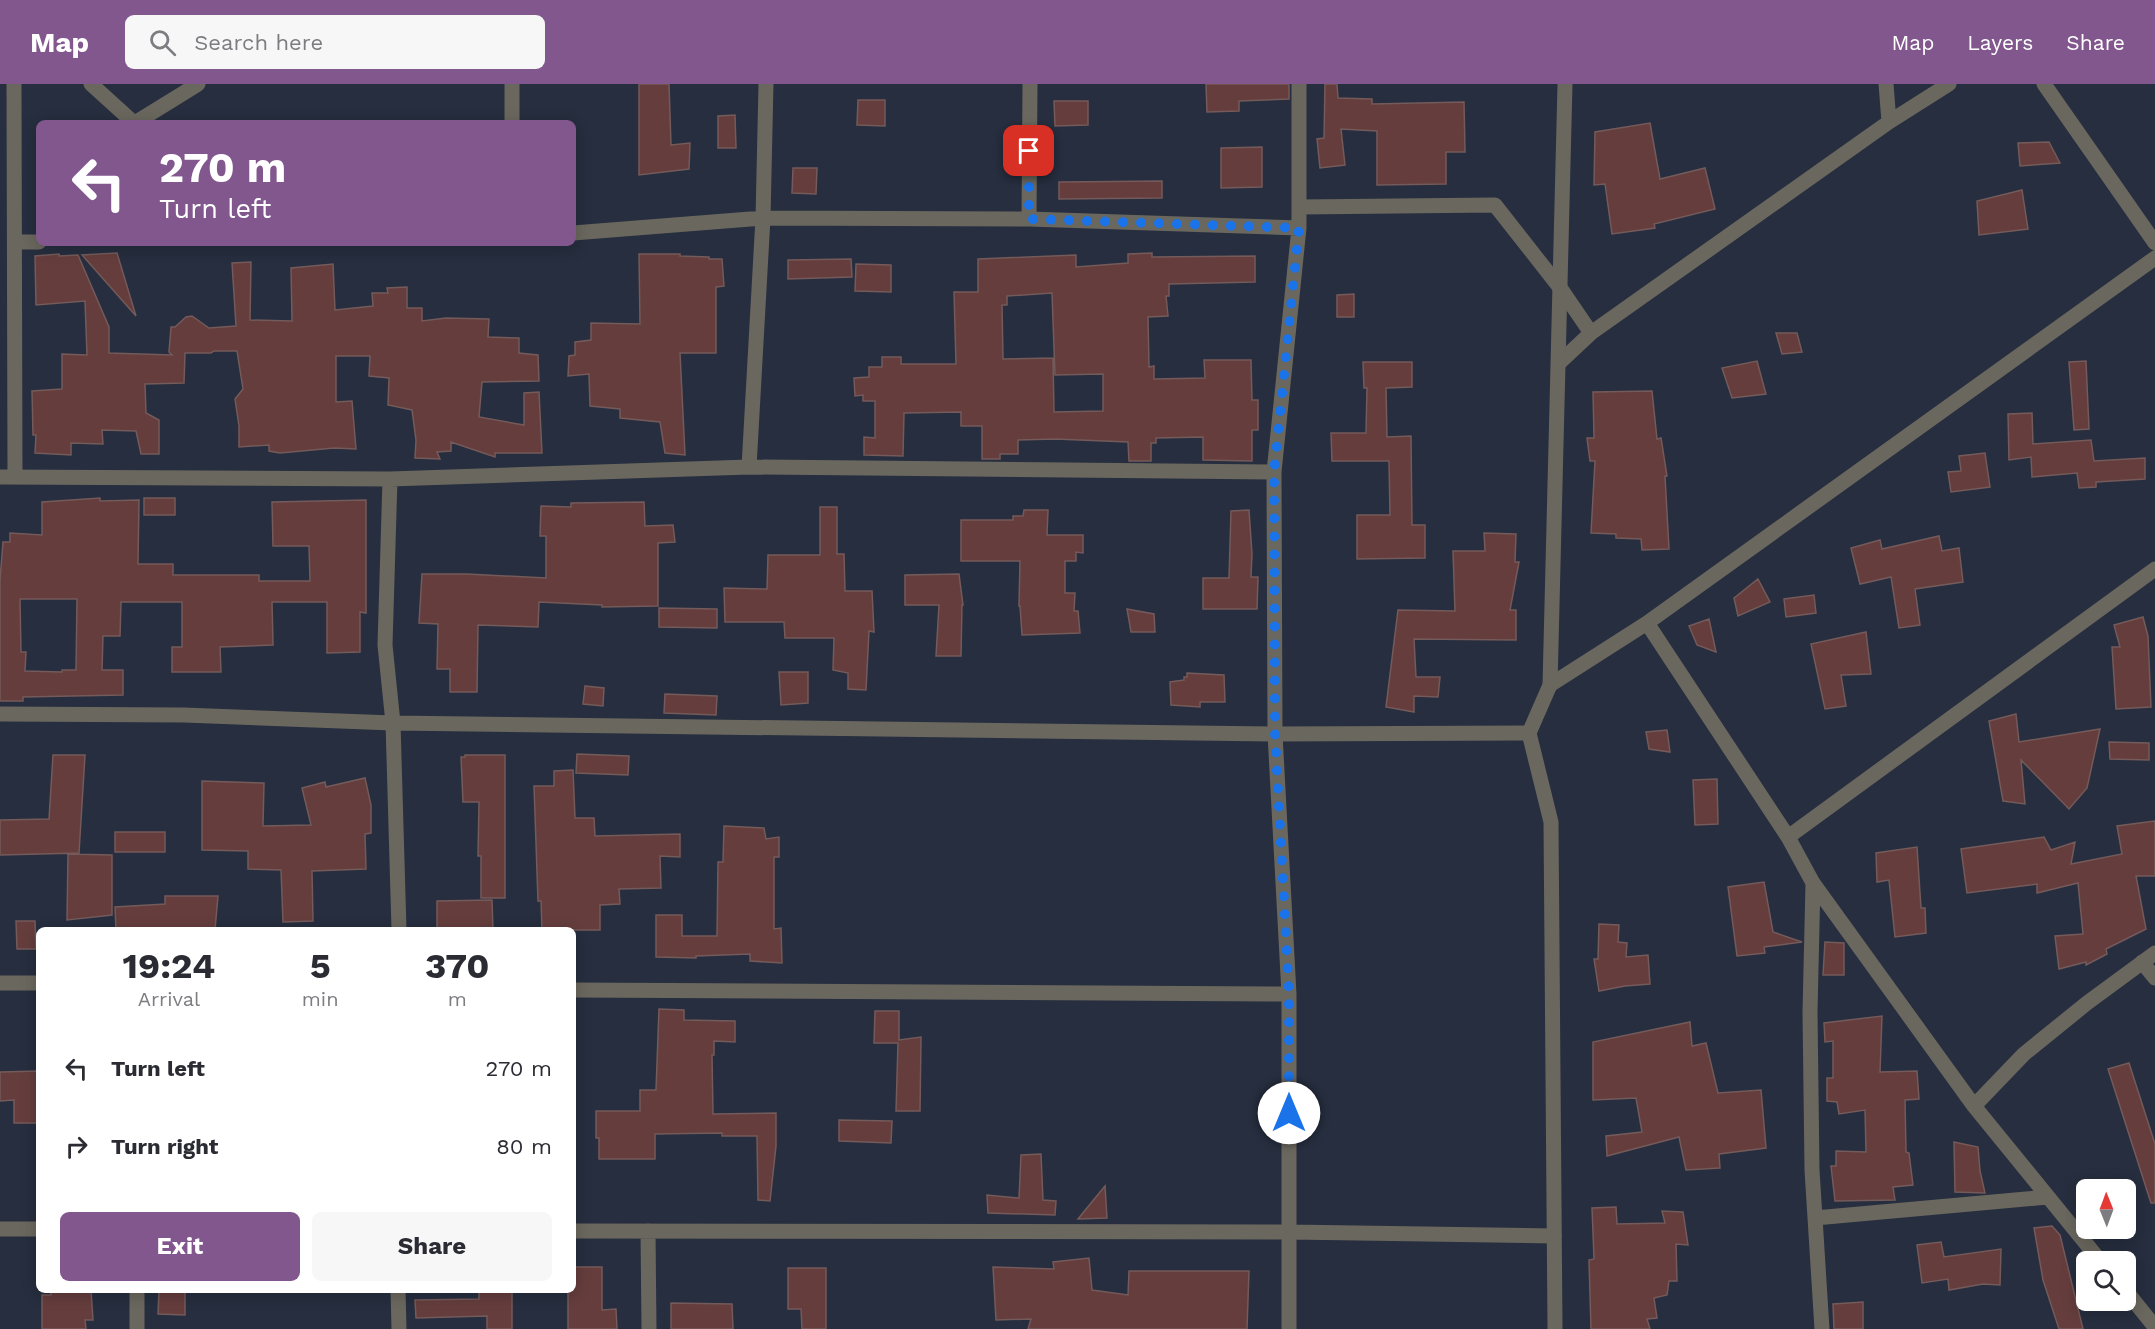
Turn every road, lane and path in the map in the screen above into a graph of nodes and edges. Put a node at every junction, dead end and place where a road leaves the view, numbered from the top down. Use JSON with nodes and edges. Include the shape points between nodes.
{"nodes":[{"id":1,"x":14,"y":84,"type":"edge"},
{"id":2,"x":91,"y":84,"type":"edge"},
{"id":3,"x":198,"y":84,"type":"edge"},
{"id":4,"x":512,"y":84,"type":"edge"},
{"id":5,"x":766,"y":84,"type":"edge"},
{"id":6,"x":1030,"y":84,"type":"edge"},
{"id":7,"x":1299,"y":84,"type":"edge"},
{"id":8,"x":1565,"y":84,"type":"edge"},
{"id":9,"x":1886,"y":84,"type":"edge"},
{"id":10,"x":1948,"y":84,"type":"edge"},
{"id":11,"x":2044,"y":84,"type":"edge"},
{"id":12,"x":132,"y":120,"type":"edge"},
{"id":13,"x":140,"y":120,"type":"edge"},
{"id":14,"x":512,"y":120,"type":"edge"},
{"id":15,"x":1889,"y":122,"type":"junction"},
{"id":16,"x":1299,"y":207,"type":"junction"},
{"id":17,"x":764,"y":218,"type":"junction"},
{"id":18,"x":1029,"y":219,"type":"junction"},
{"id":19,"x":1299,"y":228,"type":"junction"},
{"id":20,"x":576,"y":233,"type":"edge"},
{"id":21,"x":15,"y":242,"type":"junction"},
{"id":22,"x":36,"y":242,"type":"edge"},
{"id":23,"x":2155,"y":243,"type":"edge"},
{"id":24,"x":2155,"y":258,"type":"edge"},
{"id":25,"x":1561,"y":289,"type":"junction"},
{"id":26,"x":1591,"y":333,"type":"junction"},
{"id":27,"x":1559,"y":363,"type":"junction"},
{"id":28,"x":749,"y":467,"type":"junction"},
{"id":29,"x":1274,"y":472,"type":"junction"},
{"id":30,"x":8,"y":477,"type":"edge"},
{"id":31,"x":390,"y":479,"type":"junction"},
{"id":32,"x":2155,"y":569,"type":"edge"},
{"id":33,"x":1647,"y":623,"type":"junction"},
{"id":34,"x":1550,"y":685,"type":"junction"},
{"id":35,"x":0,"y":714,"type":"edge"},
{"id":36,"x":393,"y":723,"type":"junction"},
{"id":37,"x":1529,"y":733,"type":"junction"},
{"id":38,"x":1275,"y":734,"type":"junction"},
{"id":39,"x":1788,"y":837,"type":"junction"},
{"id":40,"x":1813,"y":883,"type":"junction"},
{"id":41,"x":399,"y":927,"type":"edge"},
{"id":42,"x":2155,"y":953,"type":"edge"},
{"id":43,"x":2142,"y":962,"type":"junction"},
{"id":44,"x":2155,"y":978,"type":"edge"},
{"id":45,"x":0,"y":982,"type":"edge"},
{"id":46,"x":36,"y":983,"type":"edge"},
{"id":47,"x":576,"y":990,"type":"edge"},
{"id":48,"x":1289,"y":994,"type":"junction"},
{"id":49,"x":1974,"y":1106,"type":"junction"},
{"id":50,"x":2047,"y":1197,"type":"junction"},
{"id":51,"x":1815,"y":1218,"type":"junction"},
{"id":52,"x":0,"y":1229,"type":"edge"},
{"id":53,"x":36,"y":1229,"type":"edge"},
{"id":54,"x":576,"y":1231,"type":"edge"},
{"id":55,"x":648,"y":1231,"type":"junction"},
{"id":56,"x":1290,"y":1232,"type":"junction"},
{"id":57,"x":1554,"y":1236,"type":"junction"},
{"id":58,"x":2092,"y":1251,"type":"edge"},
{"id":59,"x":137,"y":1293,"type":"edge"},
{"id":60,"x":398,"y":1293,"type":"edge"},
{"id":61,"x":2136,"y":1303,"type":"edge"},
{"id":62,"x":2155,"y":1327,"type":"edge"},
{"id":63,"x":137,"y":1329,"type":"edge"},
{"id":64,"x":399,"y":1329,"type":"edge"},
{"id":65,"x":649,"y":1329,"type":"edge"},
{"id":66,"x":1289,"y":1329,"type":"edge"},
{"id":67,"x":1555,"y":1329,"type":"edge"},
{"id":68,"x":1822,"y":1329,"type":"edge"}],
"edges":[{"from":1,"to":21,"type":"street"},
{"from":2,"to":12,"type":"street"},
{"from":3,"to":13,"type":"street"},
{"from":4,"to":14,"type":"street"},
{"from":5,"to":17,"type":"street"},
{"from":6,"to":18,"type":"street"},
{"from":7,"to":16,"type":"street"},
{"from":8,"to":25,"type":"street"},
{"from":9,"to":15,"type":"street"},
{"from":10,"to":15,"type":"street"},
{"from":11,"to":23,"type":"street"},
{"from":15,"to":26,"type":"street"},
{"from":16,"to":19,"type":"street"},
{"from":16,"to":25,"type":"street","via":[[1495,205]]},
{"from":17,"to":18,"type":"street"},
{"from":17,"to":20,"type":"street"},
{"from":17,"to":28,"type":"street"},
{"from":18,"to":19,"type":"street"},
{"from":19,"to":29,"type":"street"},
{"from":21,"to":22,"type":"street"},
{"from":21,"to":30,"type":"street"},
{"from":24,"to":33,"type":"street"},
{"from":25,"to":26,"type":"street"},
{"from":25,"to":27,"type":"street"},
{"from":26,"to":27,"type":"street"},
{"from":27,"to":34,"type":"street"},
{"from":28,"to":29,"type":"street"},
{"from":28,"to":31,"type":"street"},
{"from":29,"to":38,"type":"street"},
{"from":30,"to":31,"type":"street"},
{"from":31,"to":36,"type":"street","via":[[385,645]]},
{"from":32,"to":39,"type":"street"},
{"from":33,"to":34,"type":"street"},
{"from":33,"to":39,"type":"street"},
{"from":34,"to":37,"type":"street"},
{"from":35,"to":36,"type":"street","via":[[184,715]]},
{"from":36,"to":38,"type":"street"},
{"from":36,"to":41,"type":"street"},
{"from":37,"to":38,"type":"street"},
{"from":37,"to":57,"type":"street","via":[[1551,822]]},
{"from":38,"to":48,"type":"street"},
{"from":39,"to":40,"type":"street"},
{"from":40,"to":49,"type":"street"},
{"from":40,"to":51,"type":"street","via":[[1810,1012]]},
{"from":42,"to":43,"type":"street"},
{"from":43,"to":44,"type":"street"},
{"from":43,"to":49,"type":"street","via":[[2024,1054]]},
{"from":45,"to":46,"type":"street"},
{"from":47,"to":48,"type":"street"},
{"from":48,"to":56,"type":"street"},
{"from":49,"to":50,"type":"street"},
{"from":50,"to":51,"type":"street"},
{"from":50,"to":58,"type":"street"},
{"from":51,"to":68,"type":"street"},
{"from":52,"to":53,"type":"street"},
{"from":54,"to":55,"type":"street"},
{"from":55,"to":56,"type":"street"},
{"from":55,"to":65,"type":"street"},
{"from":56,"to":57,"type":"street"},
{"from":56,"to":66,"type":"street"},
{"from":57,"to":67,"type":"street"},
{"from":59,"to":63,"type":"street"},
{"from":60,"to":64,"type":"street"},
{"from":61,"to":62,"type":"street"}]}
